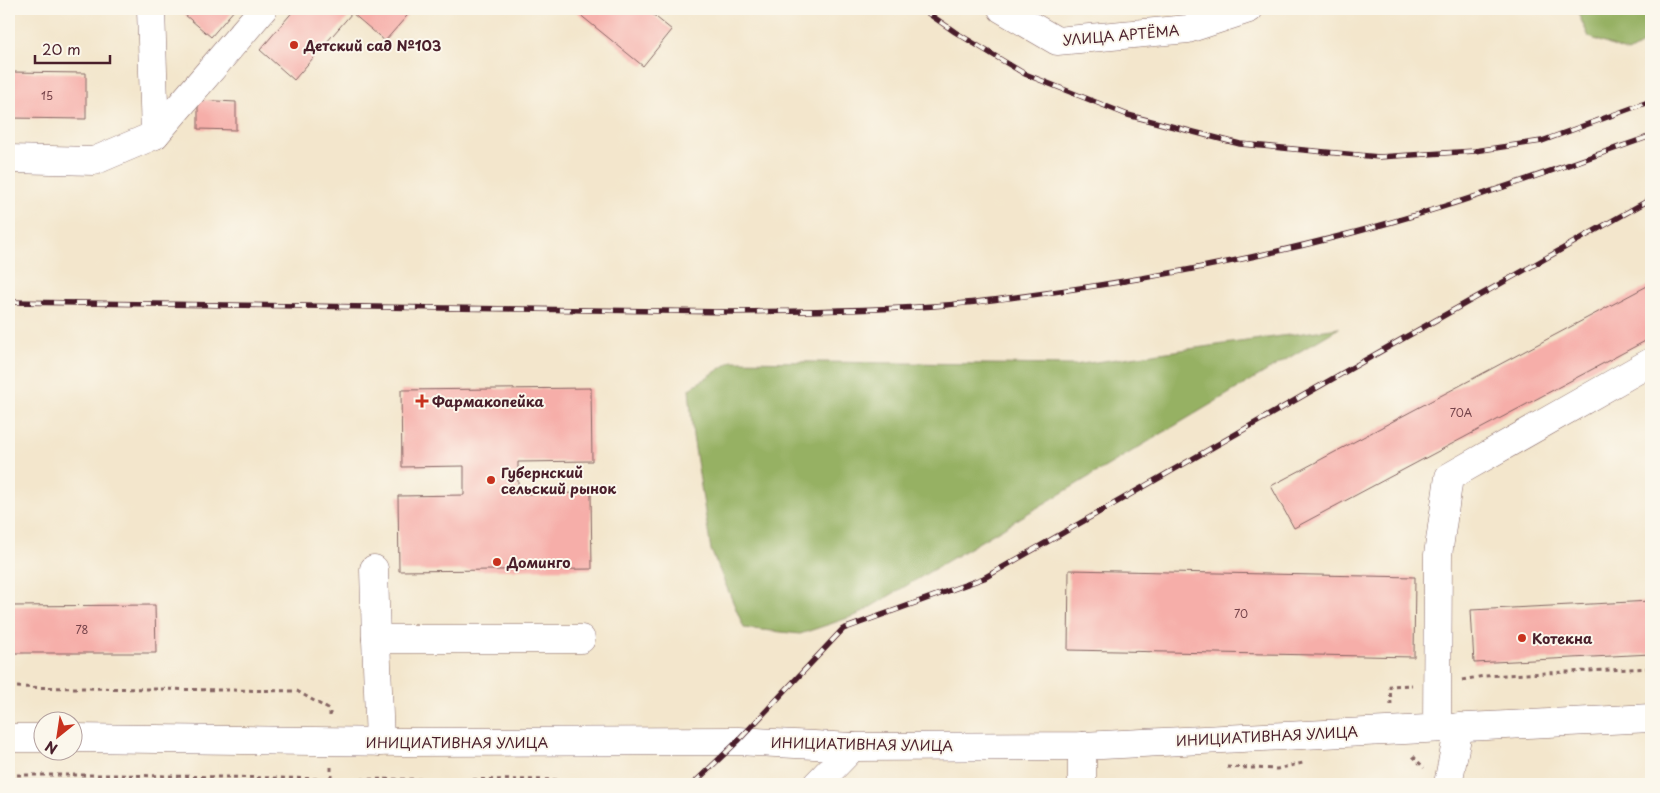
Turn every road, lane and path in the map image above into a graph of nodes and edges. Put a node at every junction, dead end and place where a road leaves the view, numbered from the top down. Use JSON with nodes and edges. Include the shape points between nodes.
{"nodes":[{"id":1,"x":151,"y":9,"type":"edge"},
{"id":2,"x":263,"y":9,"type":"edge"},
{"id":3,"x":1002,"y":9,"type":"edge"},
{"id":4,"x":1249,"y":9,"type":"edge"},
{"id":5,"x":1183,"y":19,"type":"edge"},
{"id":6,"x":155,"y":135,"type":"junction"},
{"id":7,"x":9,"y":159,"type":"edge"},
{"id":8,"x":1651,"y":362,"type":"edge"},
{"id":9,"x":374,"y":568,"type":"dead end"},
{"id":10,"x":376,"y":639,"type":"junction"},
{"id":11,"x":581,"y":639,"type":"dead end"},
{"id":12,"x":1651,"y":668,"type":"edge"},
{"id":13,"x":1438,"y":685,"type":"junction"},
{"id":14,"x":9,"y":687,"type":"edge"},
{"id":15,"x":1651,"y":718,"type":"edge"},
{"id":16,"x":1448,"y":727,"type":"junction"},
{"id":17,"x":9,"y":738,"type":"edge"},
{"id":18,"x":32,"y":738,"type":"edge"},
{"id":19,"x":82,"y":738,"type":"edge"},
{"id":20,"x":330,"y":741,"type":"junction"},
{"id":21,"x":380,"y":742,"type":"junction"},
{"id":22,"x":1082,"y":746,"type":"junction"},
{"id":23,"x":853,"y":747,"type":"junction"},
{"id":24,"x":1411,"y":753,"type":"dead end"},
{"id":25,"x":9,"y":775,"type":"edge"},
{"id":26,"x":331,"y":779,"type":"junction"},
{"id":27,"x":1438,"y":779,"type":"edge"},
{"id":28,"x":626,"y":784,"type":"edge"},
{"id":29,"x":817,"y":784,"type":"edge"},
{"id":30,"x":1082,"y":784,"type":"edge"}],
"edges":[{"from":1,"to":6,"type":"main road"},
{"from":2,"to":6,"type":"main road"},
{"from":3,"to":5,"type":"main road","name":"УЛИЦА АРТЁМА","via":[[1057,41]]},
{"from":4,"to":5,"type":"main road","name":"УЛИЦА АРТЁМА"},
{"from":6,"to":7,"type":"main road","via":[[94,161]]},
{"from":8,"to":13,"type":"main road","via":[[1449,477],[1438,555]]},
{"from":9,"to":10,"type":"main road"},
{"from":10,"to":11,"type":"main road"},
{"from":10,"to":21,"type":"main road"},
{"from":12,"to":13,"type":"path","via":[[1484,676]]},
{"from":13,"to":16,"type":"main road"},
{"from":14,"to":20,"type":"path","via":[[297,691],[330,710]]},
{"from":15,"to":16,"type":"main road","name":"ИНИЦИАТИВНАЯ УЛИЦА"},
{"from":16,"to":22,"type":"main road","name":"ИНИЦИАТИВНАЯ УЛИЦА"},
{"from":16,"to":27,"type":"main road"},
{"from":17,"to":18,"type":"main road"},
{"from":19,"to":20,"type":"main road","name":"ИНИЦИАТИВНАЯ УЛИЦА"},
{"from":20,"to":21,"type":"main road","name":"ИНИЦИАТИВНАЯ УЛИЦА"},
{"from":20,"to":26,"type":"path"},
{"from":21,"to":23,"type":"main road","name":"ИНИЦИАТИВНАЯ УЛИЦА","via":[[738,741]]},
{"from":22,"to":23,"type":"main road","name":"ИНИЦИАТИВНАЯ УЛИЦА"},
{"from":22,"to":30,"type":"main road"},
{"from":23,"to":29,"type":"main road"},
{"from":24,"to":27,"type":"path"},
{"from":25,"to":26,"type":"path"},
{"from":26,"to":28,"type":"path","via":[[585,780]]}]}
